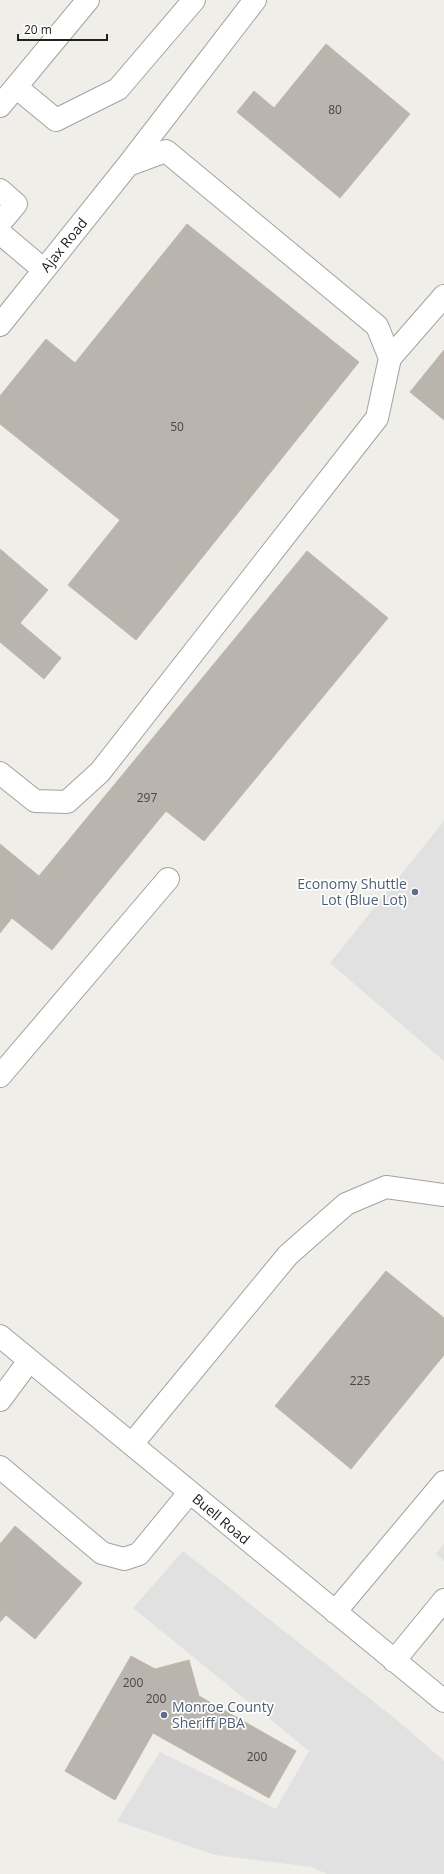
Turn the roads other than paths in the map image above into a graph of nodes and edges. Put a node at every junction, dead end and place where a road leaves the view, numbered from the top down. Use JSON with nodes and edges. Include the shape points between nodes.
{"nodes":[{"id":1,"x":88,"y":0,"type":"edge"},
{"id":2,"x":194,"y":0,"type":"edge"},
{"id":3,"x":255,"y":0,"type":"edge"},
{"id":4,"x":16,"y":87,"type":"junction"},
{"id":5,"x":0,"y":106,"type":"edge"},
{"id":6,"x":128,"y":165,"type":"junction"},
{"id":7,"x":0,"y":190,"type":"edge"},
{"id":8,"x":0,"y":223,"type":"edge"},
{"id":9,"x":0,"y":233,"type":"edge"},
{"id":10,"x":44,"y":270,"type":"junction"},
{"id":11,"x":444,"y":296,"type":"edge"},
{"id":12,"x":0,"y":325,"type":"edge"},
{"id":13,"x":390,"y":358,"type":"junction"},
{"id":14,"x":0,"y":773,"type":"edge"},
{"id":15,"x":168,"y":879,"type":"dead end"},
{"id":16,"x":0,"y":1076,"type":"edge"},
{"id":17,"x":444,"y":1196,"type":"edge"},
{"id":18,"x":0,"y":1336,"type":"edge"},
{"id":19,"x":29,"y":1361,"type":"junction"},
{"id":20,"x":0,"y":1400,"type":"edge"},
{"id":21,"x":132,"y":1444,"type":"junction"},
{"id":22,"x":0,"y":1467,"type":"edge"},
{"id":23,"x":444,"y":1482,"type":"edge"},
{"id":24,"x":190,"y":1493,"type":"junction"},
{"id":25,"x":444,"y":1600,"type":"edge"},
{"id":26,"x":335,"y":1612,"type":"junction"},
{"id":27,"x":394,"y":1661,"type":"junction"},
{"id":28,"x":444,"y":1701,"type":"edge"}],
"edges":[{"from":1,"to":4,"type":"street"},
{"from":2,"to":4,"type":"street","via":[[118,90],[56,120]]},
{"from":3,"to":6,"type":"street","name":"Ajax Road"},
{"from":4,"to":5,"type":"street"},
{"from":6,"to":10,"type":"street","name":"Ajax Road"},
{"from":6,"to":13,"type":"street","via":[[166,151],[377,326]]},
{"from":7,"to":8,"type":"street","via":[[16,204]]},
{"from":9,"to":10,"type":"street"},
{"from":10,"to":12,"type":"street","name":"Ajax Road"},
{"from":11,"to":13,"type":"street"},
{"from":13,"to":14,"type":"street","via":[[377,418],[100,772],[67,802],[35,801]]},
{"from":15,"to":16,"type":"street"},
{"from":17,"to":21,"type":"street","via":[[386,1186],[346,1204],[288,1255]]},
{"from":18,"to":19,"type":"street","name":"Buell Road"},
{"from":19,"to":20,"type":"street"},
{"from":19,"to":21,"type":"street","name":"Buell Road"},
{"from":21,"to":24,"type":"street","name":"Buell Road"},
{"from":22,"to":24,"type":"street","via":[[102,1553],[124,1559],[140,1554]]},
{"from":23,"to":26,"type":"street"},
{"from":24,"to":26,"type":"street","name":"Buell Road"},
{"from":25,"to":27,"type":"street"},
{"from":26,"to":27,"type":"street","name":"Buell Road"},
{"from":27,"to":28,"type":"street","name":"Buell Road"}]}
